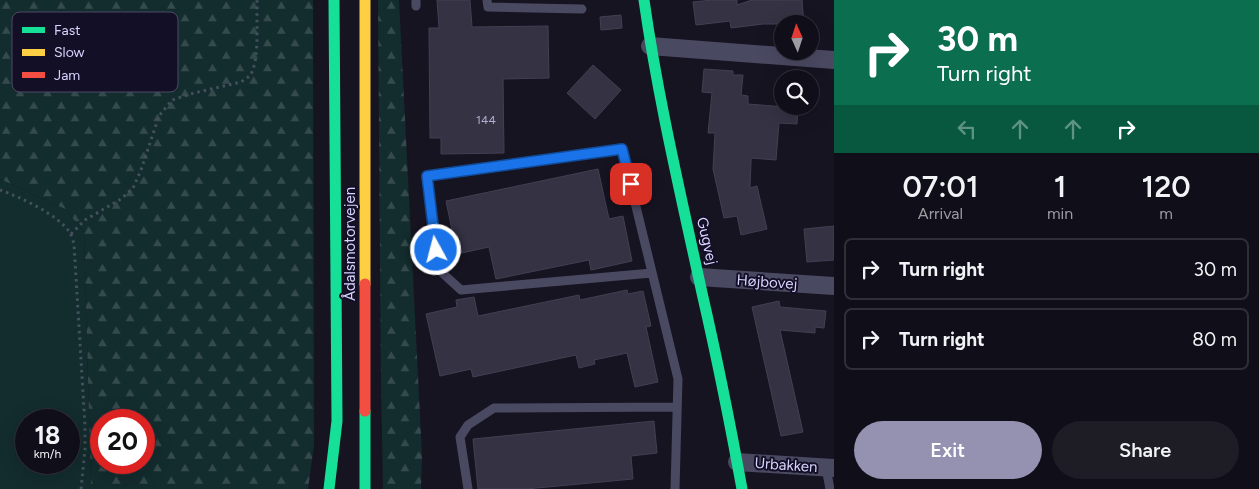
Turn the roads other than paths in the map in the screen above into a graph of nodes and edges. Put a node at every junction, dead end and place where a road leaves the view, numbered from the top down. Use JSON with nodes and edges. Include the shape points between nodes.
{"nodes":[{"id":1,"x":334,"y":0,"type":"edge"},
{"id":2,"x":365,"y":0,"type":"edge"},
{"id":3,"x":487,"y":0,"type":"edge"},
{"id":4,"x":644,"y":0,"type":"edge"},
{"id":5,"x":582,"y":9,"type":"dead end"},
{"id":6,"x":650,"y":46,"type":"junction"},
{"id":7,"x":834,"y":60,"type":"edge"},
{"id":8,"x":652,"y":273,"type":"junction"},
{"id":9,"x":699,"y":277,"type":"junction"},
{"id":10,"x":834,"y":286,"type":"edge"},
{"id":11,"x":677,"y":407,"type":"junction"},
{"id":12,"x":737,"y":462,"type":"junction"},
{"id":13,"x":830,"y":468,"type":"edge"},
{"id":14,"x":329,"y":489,"type":"edge"},
{"id":15,"x":365,"y":489,"type":"edge"},
{"id":16,"x":468,"y":489,"type":"edge"},
{"id":17,"x":675,"y":489,"type":"edge"},
{"id":18,"x":742,"y":489,"type":"edge"},
{"id":19,"x":830,"y":489,"type":"edge"}],
"edges":[{"from":1,"to":14,"type":"main road","name":"Ådalsmotorvejen","via":[[337,421]]},
{"from":2,"to":15,"type":"main road","name":"Ådalsmotorvejen"},
{"from":3,"to":5,"type":"lane","via":[[488,6]]},
{"from":4,"to":6,"type":"main road","name":"Gugvej"},
{"from":6,"to":7,"type":"street"},
{"from":6,"to":9,"type":"main road","name":"Gugvej"},
{"from":8,"to":8,"type":"lane","via":[[622,149],[427,176],[438,269],[461,290]]},
{"from":8,"to":11,"type":"lane","via":[[678,379]]},
{"from":9,"to":10,"type":"street","name":"Højbovej"},
{"from":9,"to":12,"type":"main road","name":"Gugvej"},
{"from":11,"to":16,"type":"lane","via":[[494,408],[468,425],[460,437]]},
{"from":11,"to":17,"type":"lane"},
{"from":12,"to":13,"type":"street","name":"Urbakken"},
{"from":12,"to":18,"type":"main road","name":"Gugvej"},
{"from":13,"to":19,"type":"lane"}]}
